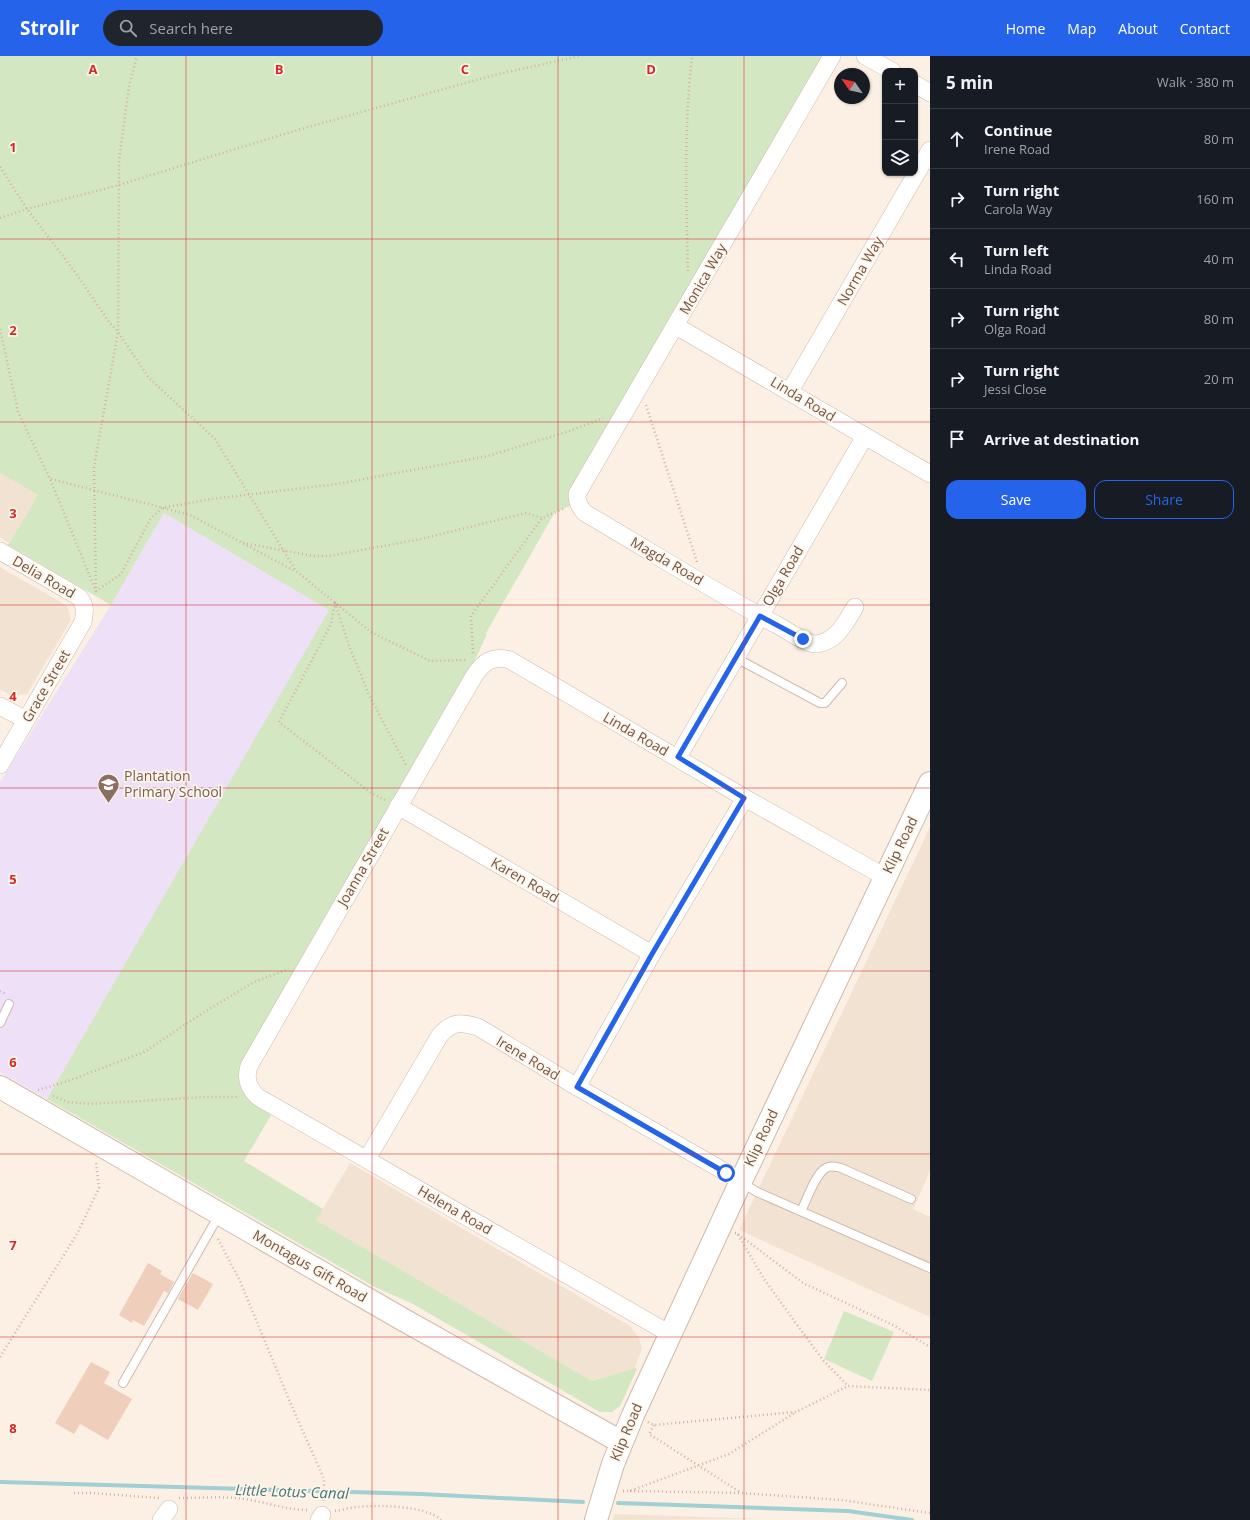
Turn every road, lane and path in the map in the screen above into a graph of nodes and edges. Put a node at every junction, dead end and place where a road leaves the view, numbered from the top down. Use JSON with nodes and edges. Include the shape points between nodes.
{"nodes":[{"id":1,"x":138,"y":56,"type":"edge"},
{"id":2,"x":580,"y":56,"type":"edge"},
{"id":3,"x":692,"y":56,"type":"edge"},
{"id":4,"x":832,"y":56,"type":"edge"},
{"id":5,"x":865,"y":56,"type":"edge"},
{"id":6,"x":887,"y":68,"type":"edge"},
{"id":7,"x":918,"y":86,"type":"edge"},
{"id":8,"x":930,"y":93,"type":"edge"},
{"id":9,"x":930,"y":150,"type":"edge"},
{"id":10,"x":0,"y":167,"type":"edge"},
{"id":11,"x":119,"y":185,"type":"junction"},
{"id":12,"x":27,"y":209,"type":"junction"},
{"id":13,"x":0,"y":218,"type":"edge"},
{"id":14,"x":690,"y":302,"type":"junction"},
{"id":15,"x":676,"y":326,"type":"junction"},
{"id":16,"x":0,"y":329,"type":"edge"},
{"id":17,"x":118,"y":332,"type":"junction"},
{"id":18,"x":790,"y":392,"type":"junction"},
{"id":19,"x":632,"y":401,"type":"junction"},
{"id":20,"x":865,"y":436,"type":"junction"},
{"id":21,"x":928,"y":469,"type":"edge"},
{"id":22,"x":50,"y":478,"type":"junction"},
{"id":23,"x":94,"y":490,"type":"junction"},
{"id":24,"x":250,"y":494,"type":"junction"},
{"id":25,"x":578,"y":502,"type":"junction"},
{"id":26,"x":162,"y":508,"type":"junction"},
{"id":27,"x":542,"y":518,"type":"junction"},
{"id":28,"x":243,"y":543,"type":"junction"},
{"id":29,"x":0,"y":551,"type":"edge"},
{"id":30,"x":284,"y":551,"type":"junction"},
{"id":31,"x":296,"y":571,"type":"junction"},
{"id":32,"x":699,"y":580,"type":"junction"},
{"id":33,"x":96,"y":591,"type":"junction"},
{"id":34,"x":335,"y":604,"type":"junction"},
{"id":35,"x":85,"y":605,"type":"junction"},
{"id":36,"x":855,"y":607,"type":"dead end"},
{"id":37,"x":760,"y":616,"type":"junction"},
{"id":38,"x":736,"y":658,"type":"junction"},
{"id":39,"x":489,"y":660,"type":"joint"},
{"id":40,"x":842,"y":683,"type":"dead end"},
{"id":41,"x":0,"y":706,"type":"edge"},
{"id":42,"x":26,"y":720,"type":"junction"},
{"id":43,"x":678,"y":757,"type":"junction"},
{"id":44,"x":0,"y":765,"type":"edge"},
{"id":45,"x":414,"y":780,"type":"junction"},
{"id":46,"x":929,"y":788,"type":"edge"},
{"id":47,"x":744,"y":798,"type":"junction"},
{"id":48,"x":398,"y":806,"type":"junction"},
{"id":49,"x":885,"y":877,"type":"junction"},
{"id":50,"x":652,"y":954,"type":"junction"},
{"id":51,"x":309,"y":962,"type":"junction"},
{"id":52,"x":9,"y":1004,"type":"dead end"},
{"id":53,"x":0,"y":1023,"type":"edge"},
{"id":54,"x":247,"y":1079,"type":"joint"},
{"id":55,"x":0,"y":1087,"type":"edge"},
{"id":56,"x":577,"y":1087,"type":"junction"},
{"id":57,"x":38,"y":1090,"type":"junction"},
{"id":58,"x":32,"y":1092,"type":"dead end"},
{"id":59,"x":46,"y":1093,"type":"dead end"},
{"id":60,"x":53,"y":1096,"type":"dead end"},
{"id":61,"x":258,"y":1096,"type":"junction"},
{"id":62,"x":367,"y":1159,"type":"junction"},
{"id":63,"x":96,"y":1162,"type":"dead end"},
{"id":64,"x":741,"y":1181,"type":"junction"},
{"id":65,"x":911,"y":1199,"type":"dead end"},
{"id":66,"x":801,"y":1211,"type":"junction"},
{"id":67,"x":216,"y":1221,"type":"junction"},
{"id":68,"x":930,"y":1268,"type":"edge"},
{"id":69,"x":670,"y":1334,"type":"junction"},
{"id":70,"x":930,"y":1347,"type":"edge"},
{"id":71,"x":0,"y":1357,"type":"edge"},
{"id":72,"x":123,"y":1383,"type":"dead end"},
{"id":73,"x":848,"y":1386,"type":"junction"},
{"id":74,"x":930,"y":1390,"type":"edge"},
{"id":75,"x":796,"y":1412,"type":"junction"},
{"id":76,"x":646,"y":1422,"type":"dead end"},
{"id":77,"x":654,"y":1425,"type":"junction"},
{"id":78,"x":621,"y":1442,"type":"junction"},
{"id":79,"x":696,"y":1465,"type":"junction"},
{"id":80,"x":611,"y":1491,"type":"junction"},
{"id":81,"x":630,"y":1491,"type":"junction"},
{"id":82,"x":741,"y":1493,"type":"junction"},
{"id":83,"x":74,"y":1494,"type":"dead end"},
{"id":84,"x":167,"y":1506,"type":"edge"},
{"id":85,"x":321,"y":1512,"type":"edge"},
{"id":86,"x":930,"y":1513,"type":"edge"},
{"id":87,"x":441,"y":1520,"type":"edge"},
{"id":88,"x":596,"y":1520,"type":"edge"}],
"edges":[{"from":1,"to":11,"type":"path","via":[[129,86],[119,160]]},
{"from":2,"to":11,"type":"path","via":[[479,79],[294,131]]},
{"from":3,"to":14,"type":"path","via":[[688,87],[685,183]]},
{"from":4,"to":14,"type":"street","name":"Monica Way"},
{"from":5,"to":6,"type":"street"},
{"from":7,"to":8,"type":"street"},
{"from":9,"to":18,"type":"street","name":"Norma Way"},
{"from":10,"to":12,"type":"path"},
{"from":11,"to":12,"type":"path"},
{"from":11,"to":17,"type":"path"},
{"from":12,"to":13,"type":"path"},
{"from":12,"to":17,"type":"path"},
{"from":14,"to":15,"type":"street","name":"Monica Way"},
{"from":15,"to":18,"type":"street","name":"Linda Road"},
{"from":15,"to":19,"type":"street","name":"Monica Way"},
{"from":16,"to":22,"type":"path","via":[[18,412]]},
{"from":17,"to":23,"type":"path","via":[[94,467]]},
{"from":17,"to":24,"type":"path","via":[[149,378],[214,439]]},
{"from":18,"to":20,"type":"street","name":"Linda Road"},
{"from":19,"to":24,"type":"path","via":[[570,431],[488,456],[337,484]]},
{"from":19,"to":25,"type":"street","name":"Monica Way","via":[[577,494]]},
{"from":19,"to":32,"type":"path","via":[[644,400],[701,574]]},
{"from":20,"to":21,"type":"street","name":"Linda Road"},
{"from":20,"to":37,"type":"street","name":"Olga Road"},
{"from":22,"to":23,"type":"path"},
{"from":22,"to":33,"type":"path"},
{"from":23,"to":26,"type":"path"},
{"from":23,"to":33,"type":"path"},
{"from":24,"to":26,"type":"path"},
{"from":24,"to":30,"type":"path"},
{"from":25,"to":27,"type":"path"},
{"from":25,"to":32,"type":"street","name":"Magda Road","via":[[585,513]]},
{"from":26,"to":28,"type":"path","via":[[190,515]]},
{"from":26,"to":33,"type":"path","via":[[151,518],[121,574]]},
{"from":27,"to":30,"type":"path","via":[[526,514],[421,539],[329,556]]},
{"from":27,"to":34,"type":"path","via":[[471,616],[474,660],[430,661],[371,632]]},
{"from":28,"to":30,"type":"path"},
{"from":28,"to":31,"type":"path"},
{"from":29,"to":35,"type":"street","name":"Delia Road","via":[[80,597]]},
{"from":30,"to":31,"type":"path"},
{"from":31,"to":34,"type":"path"},
{"from":32,"to":37,"type":"street","name":"Magda Road"},
{"from":33,"to":35,"type":"path"},
{"from":34,"to":45,"type":"path","via":[[369,695]]},
{"from":34,"to":48,"type":"path","via":[[331,624],[279,722],[370,792]]},
{"from":35,"to":42,"type":"street","name":"Grace Street","via":[[83,622]]},
{"from":36,"to":37,"type":"street","name":"Magda Road","via":[[843,628],[834,637],[815,644]]},
{"from":37,"to":38,"type":"street","name":"Olga Road"},
{"from":38,"to":40,"type":"lane","via":[[820,703],[825,703]]},
{"from":38,"to":43,"type":"street","name":"Olga Road"},
{"from":39,"to":43,"type":"street","name":"Linda Road","via":[[510,660]]},
{"from":39,"to":45,"type":"street","name":"Joanna Street","via":[[474,676]]},
{"from":41,"to":42,"type":"street"},
{"from":42,"to":44,"type":"street","name":"Grace Street"},
{"from":43,"to":47,"type":"street","name":"Linda Road"},
{"from":45,"to":48,"type":"street","name":"Joanna Street"},
{"from":46,"to":49,"type":"street","name":"Klip Road"},
{"from":47,"to":49,"type":"street","name":"Linda Road"},
{"from":47,"to":50,"type":"street"},
{"from":48,"to":50,"type":"street","name":"Karen Road"},
{"from":48,"to":51,"type":"street","name":"Joanna Street"},
{"from":49,"to":64,"type":"street","name":"Klip Road"},
{"from":50,"to":56,"type":"street"},
{"from":51,"to":54,"type":"street","name":"Joanna Street","via":[[249,1066]]},
{"from":51,"to":57,"type":"path","via":[[254,982],[144,1052]]},
{"from":52,"to":53,"type":"lane"},
{"from":54,"to":61,"type":"street","name":"Helena Road","via":[[252,1091]]},
{"from":55,"to":67,"type":"street","name":"Montagus Gift Road"},
{"from":56,"to":62,"type":"street","name":"Irene Road","via":[[478,1027],[455,1024],[440,1035]]},
{"from":56,"to":64,"type":"street","name":"Irene Road"},
{"from":57,"to":58,"type":"path"},
{"from":57,"to":59,"type":"path"},
{"from":60,"to":61,"type":"path","via":[[68,1102],[90,1104]]},
{"from":61,"to":62,"type":"street","name":"Helena Road"},
{"from":62,"to":69,"type":"street","name":"Helena Road"},
{"from":63,"to":71,"type":"path","via":[[99,1188],[77,1234]]},
{"from":64,"to":66,"type":"lane","via":[[751,1189]]},
{"from":64,"to":69,"type":"street","name":"Klip Road"},
{"from":65,"to":66,"type":"lane","via":[[833,1166],[819,1174]]},
{"from":66,"to":68,"type":"lane"},
{"from":67,"to":72,"type":"lane"},
{"from":67,"to":78,"type":"street","name":"Montagus Gift Road"},
{"from":67,"to":85,"type":"path","via":[[324,1479]]},
{"from":69,"to":78,"type":"street","name":"Klip Road"},
{"from":70,"to":73,"type":"path","via":[[893,1325],[803,1284],[736,1233],[764,1279],[804,1335],[822,1359]]},
{"from":73,"to":74,"type":"path"},
{"from":73,"to":75,"type":"path"},
{"from":75,"to":77,"type":"path"},
{"from":75,"to":79,"type":"path","via":[[729,1454]]},
{"from":76,"to":77,"type":"path"},
{"from":77,"to":79,"type":"path","via":[[650,1434]]},
{"from":78,"to":80,"type":"street","name":"Klip Road"},
{"from":79,"to":81,"type":"path"},
{"from":79,"to":82,"type":"path"},
{"from":80,"to":81,"type":"path"},
{"from":80,"to":88,"type":"street","name":"Klip Road"},
{"from":81,"to":82,"type":"path"},
{"from":82,"to":86,"type":"path","via":[[841,1500]]},
{"from":83,"to":84,"type":"path","via":[[91,1493]]},
{"from":84,"to":85,"type":"path","via":[[219,1497]]},
{"from":85,"to":87,"type":"path","via":[[382,1506],[422,1511],[436,1515]]}]}
